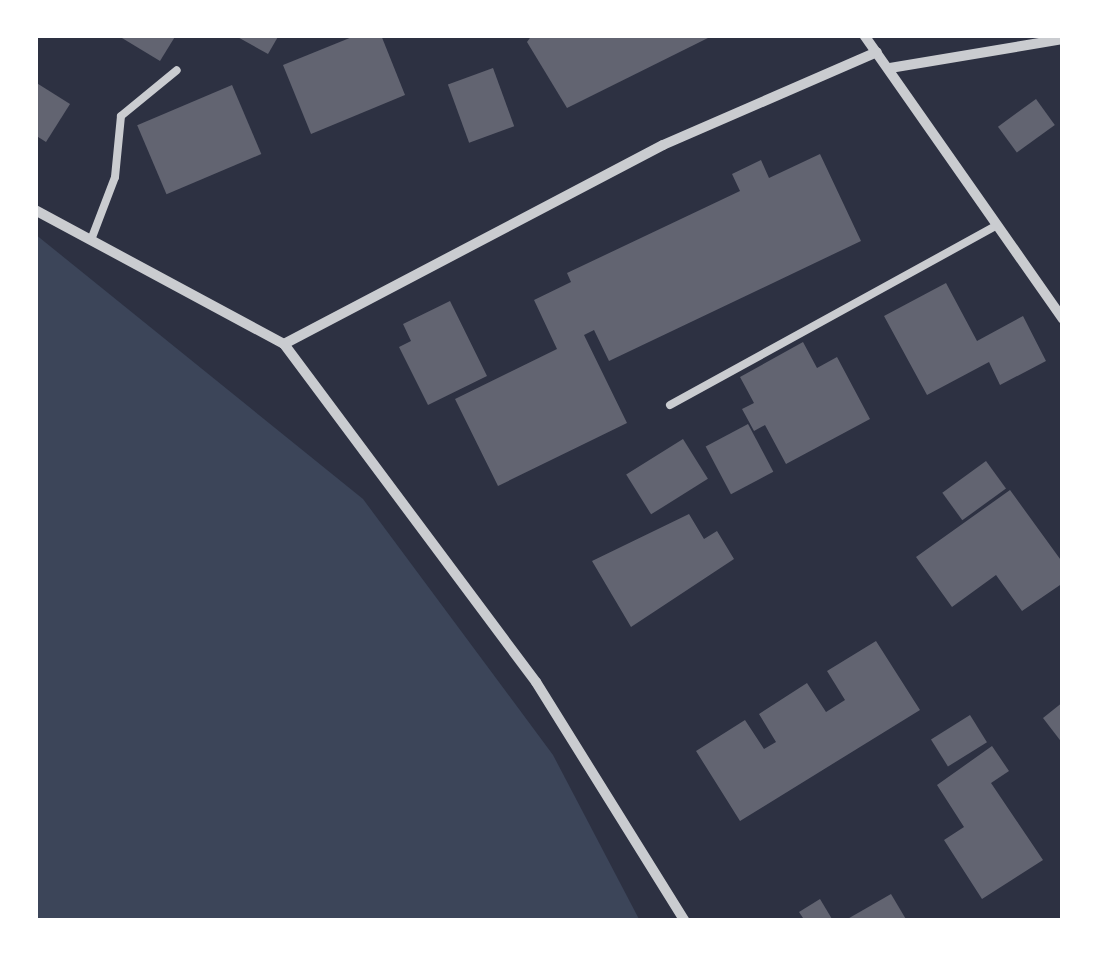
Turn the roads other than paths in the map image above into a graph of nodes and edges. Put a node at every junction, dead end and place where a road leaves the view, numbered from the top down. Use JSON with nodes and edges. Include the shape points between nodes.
{"nodes":[{"id":1,"x":864,"y":35,"type":"edge"},
{"id":2,"x":1063,"y":39,"type":"edge"},
{"id":3,"x":877,"y":52,"type":"junction"},
{"id":4,"x":890,"y":68,"type":"junction"},
{"id":5,"x":177,"y":70,"type":"dead end"},
{"id":6,"x":35,"y":210,"type":"edge"},
{"id":7,"x":996,"y":225,"type":"junction"},
{"id":8,"x":91,"y":240,"type":"junction"},
{"id":9,"x":1063,"y":318,"type":"edge"},
{"id":10,"x":284,"y":344,"type":"junction"},
{"id":11,"x":670,"y":405,"type":"dead end"},
{"id":12,"x":685,"y":921,"type":"edge"}],
"edges":[{"from":1,"to":3,"type":"street"},
{"from":2,"to":4,"type":"street"},
{"from":3,"to":4,"type":"street"},
{"from":3,"to":10,"type":"street","via":[[663,146]]},
{"from":4,"to":7,"type":"street"},
{"from":5,"to":8,"type":"lane","via":[[121,116],[116,177]]},
{"from":6,"to":8,"type":"street"},
{"from":7,"to":9,"type":"street"},
{"from":7,"to":11,"type":"lane"},
{"from":8,"to":10,"type":"street"},
{"from":10,"to":12,"type":"street","via":[[536,682]]}]}
